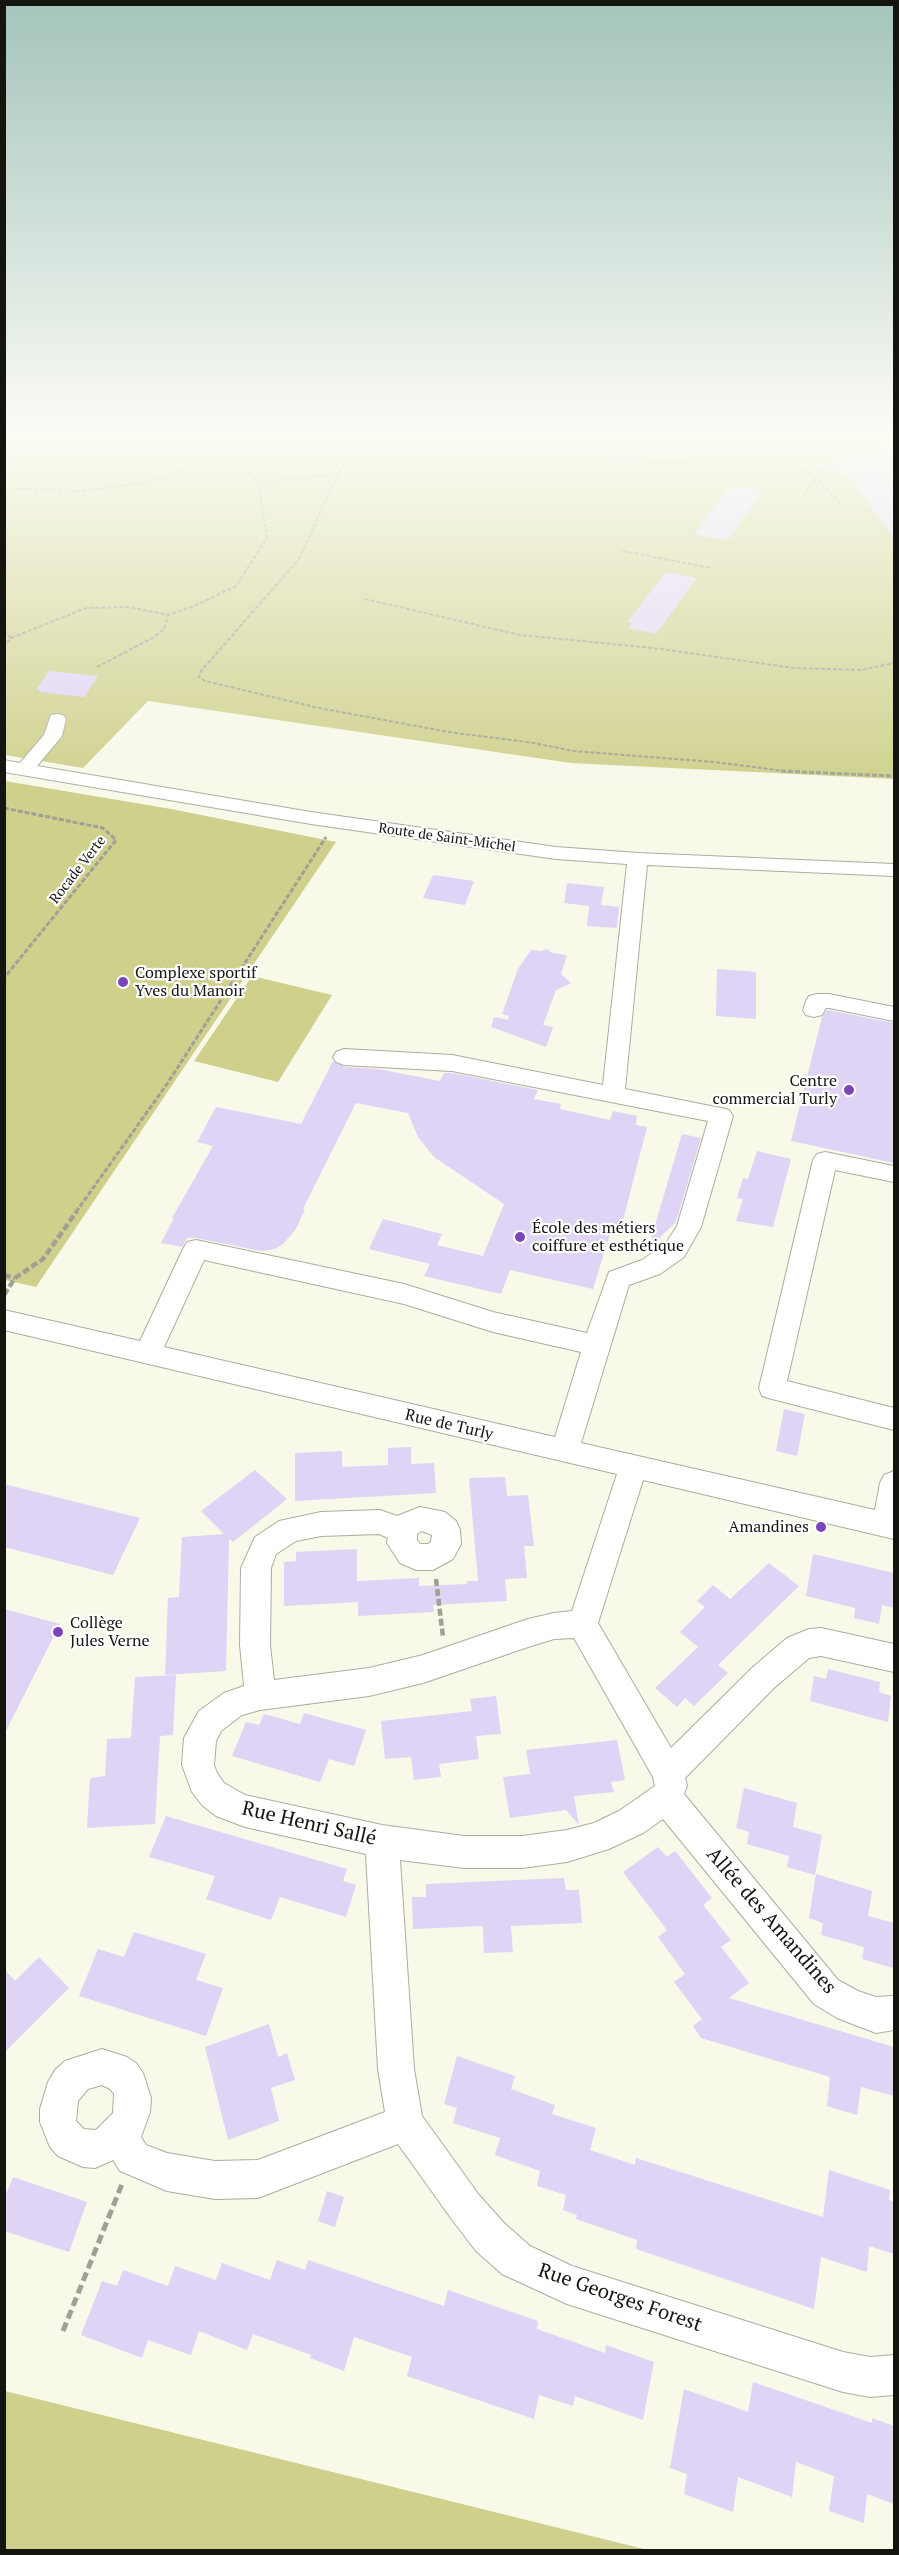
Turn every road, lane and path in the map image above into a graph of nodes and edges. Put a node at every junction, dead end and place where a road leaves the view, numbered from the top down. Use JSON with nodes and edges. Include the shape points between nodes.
{"nodes":[{"id":1,"x":255,"y":556,"type":"edge"},
{"id":2,"x":300,"y":556,"type":"edge"},
{"id":3,"x":650,"y":556,"type":"edge"},
{"id":4,"x":711,"y":568,"type":"dead end"},
{"id":5,"x":365,"y":599,"type":"dead end"},
{"id":6,"x":168,"y":615,"type":"junction"},
{"id":7,"x":4,"y":631,"type":"edge"},
{"id":8,"x":11,"y":638,"type":"junction"},
{"id":9,"x":4,"y":646,"type":"edge"},
{"id":10,"x":894,"y":663,"type":"edge"},
{"id":11,"x":97,"y":667,"type":"dead end"},
{"id":12,"x":57,"y":719,"type":"dead end"},
{"id":13,"x":14,"y":768,"type":"edge"},
{"id":14,"x":894,"y":776,"type":"edge"},
{"id":15,"x":4,"y":808,"type":"edge"},
{"id":16,"x":336,"y":821,"type":"junction"},
{"id":17,"x":638,"y":859,"type":"junction"},
{"id":18,"x":894,"y":870,"type":"edge"},
{"id":19,"x":4,"y":978,"type":"edge"},
{"id":20,"x":814,"y":1010,"type":"dead end"},
{"id":21,"x":894,"y":1014,"type":"edge"},
{"id":22,"x":344,"y":1057,"type":"dead end"},
{"id":23,"x":613,"y":1094,"type":"junction"},
{"id":24,"x":894,"y":1174,"type":"edge"},
{"id":25,"x":4,"y":1275,"type":"edge"},
{"id":26,"x":15,"y":1278,"type":"junction"},
{"id":27,"x":4,"y":1295,"type":"edge"},
{"id":28,"x":4,"y":1320,"type":"edge"},
{"id":29,"x":596,"y":1345,"type":"junction"},
{"id":30,"x":148,"y":1353,"type":"junction"},
{"id":31,"x":894,"y":1419,"type":"edge"},
{"id":32,"x":564,"y":1452,"type":"junction"},
{"id":33,"x":633,"y":1468,"type":"junction"},
{"id":34,"x":894,"y":1483,"type":"edge"},
{"id":35,"x":891,"y":1527,"type":"edge"},
{"id":36,"x":433,"y":1557,"type":"joint"},
{"id":37,"x":582,"y":1624,"type":"junction"},
{"id":38,"x":894,"y":1658,"type":"edge"},
{"id":39,"x":446,"y":1661,"type":"junction"},
{"id":40,"x":260,"y":1696,"type":"junction"},
{"id":41,"x":667,"y":1785,"type":"junction"},
{"id":42,"x":382,"y":1841,"type":"junction"},
{"id":43,"x":894,"y":2013,"type":"edge"},
{"id":44,"x":405,"y":2123,"type":"junction"},
{"id":45,"x":126,"y":2147,"type":"joint"},
{"id":46,"x":63,"y":2331,"type":"dead end"},
{"id":47,"x":894,"y":2375,"type":"edge"}],
"edges":[{"from":1,"to":6,"type":"path","via":[[236,586]]},
{"from":2,"to":14,"type":"path","via":[[199,677],[319,708],[573,751],[800,773]]},
{"from":3,"to":4,"type":"path"},
{"from":5,"to":10,"type":"path","via":[[520,635],[794,668],[861,670]]},
{"from":6,"to":8,"type":"path","via":[[129,607],[86,608]]},
{"from":6,"to":11,"type":"path","via":[[164,629]]},
{"from":7,"to":8,"type":"path"},
{"from":8,"to":9,"type":"path"},
{"from":12,"to":13,"type":"street","via":[[53,736]]},
{"from":13,"to":16,"type":"street","name":"Route de Saint-Michel"},
{"from":15,"to":19,"type":"path","name":"Rocade Verte","via":[[103,828],[116,840]]},
{"from":16,"to":17,"type":"street","name":"Route de Saint-Michel","via":[[556,853]]},
{"from":16,"to":26,"type":"path","via":[[140,1123],[44,1259]]},
{"from":17,"to":18,"type":"street","name":"Route de Saint-Michel"},
{"from":17,"to":23,"type":"street"},
{"from":20,"to":21,"type":"street","via":[[817,1002],[829,1001]]},
{"from":22,"to":23,"type":"street","via":[[452,1063]]},
{"from":23,"to":29,"type":"street","via":[[721,1116],[689,1227],[675,1250],[651,1266],[618,1279]]},
{"from":24,"to":31,"type":"street","via":[[825,1160],[772,1388]]},
{"from":25,"to":26,"type":"path"},
{"from":26,"to":27,"type":"path"},
{"from":28,"to":30,"type":"street","name":"Rue de Turly"},
{"from":29,"to":30,"type":"street","via":[[493,1322],[404,1294],[196,1249]]},
{"from":29,"to":32,"type":"street"},
{"from":30,"to":32,"type":"street","name":"Rue de Turly"},
{"from":32,"to":33,"type":"street","name":"Rue de Turly"},
{"from":33,"to":35,"type":"street","name":"Rue de Turly"},
{"from":33,"to":37,"type":"street"},
{"from":34,"to":35,"type":"street"},
{"from":36,"to":39,"type":"path"},
{"from":36,"to":40,"type":"street","via":[[446,1544],[446,1530],[435,1521],[420,1519],[402,1531],[380,1522],[321,1524],[289,1530],[265,1546],[256,1568],[255,1645]]},
{"from":37,"to":39,"type":"street","name":"Rue Henri Sallé","via":[[528,1633]]},
{"from":37,"to":41,"type":"street"},
{"from":38,"to":41,"type":"street","via":[[821,1642],[798,1648],[763,1678]]},
{"from":39,"to":40,"type":"street","name":"Rue Henri Sallé","via":[[369,1682]]},
{"from":40,"to":42,"type":"street","name":"Rue Henri Sallé","via":[[235,1702],[220,1711],[200,1738],[198,1765],[213,1794],[245,1811]]},
{"from":41,"to":42,"type":"street","name":"Rue Henri Sallé","via":[[632,1822],[567,1846],[522,1852],[464,1852]]},
{"from":41,"to":43,"type":"street","name":"Allée des Amandines","via":[[826,1992],[849,2006],[876,2015]]},
{"from":42,"to":44,"type":"street","name":"Rue Georges Forest","via":[[396,2069]]},
{"from":44,"to":45,"type":"street","via":[[258,2179],[214,2180],[166,2172]]},
{"from":44,"to":47,"type":"street","name":"Rue Georges Forest","via":[[466,2208],[516,2260],[567,2284],[843,2372],[870,2377]]},
{"from":45,"to":46,"type":"path"}]}
